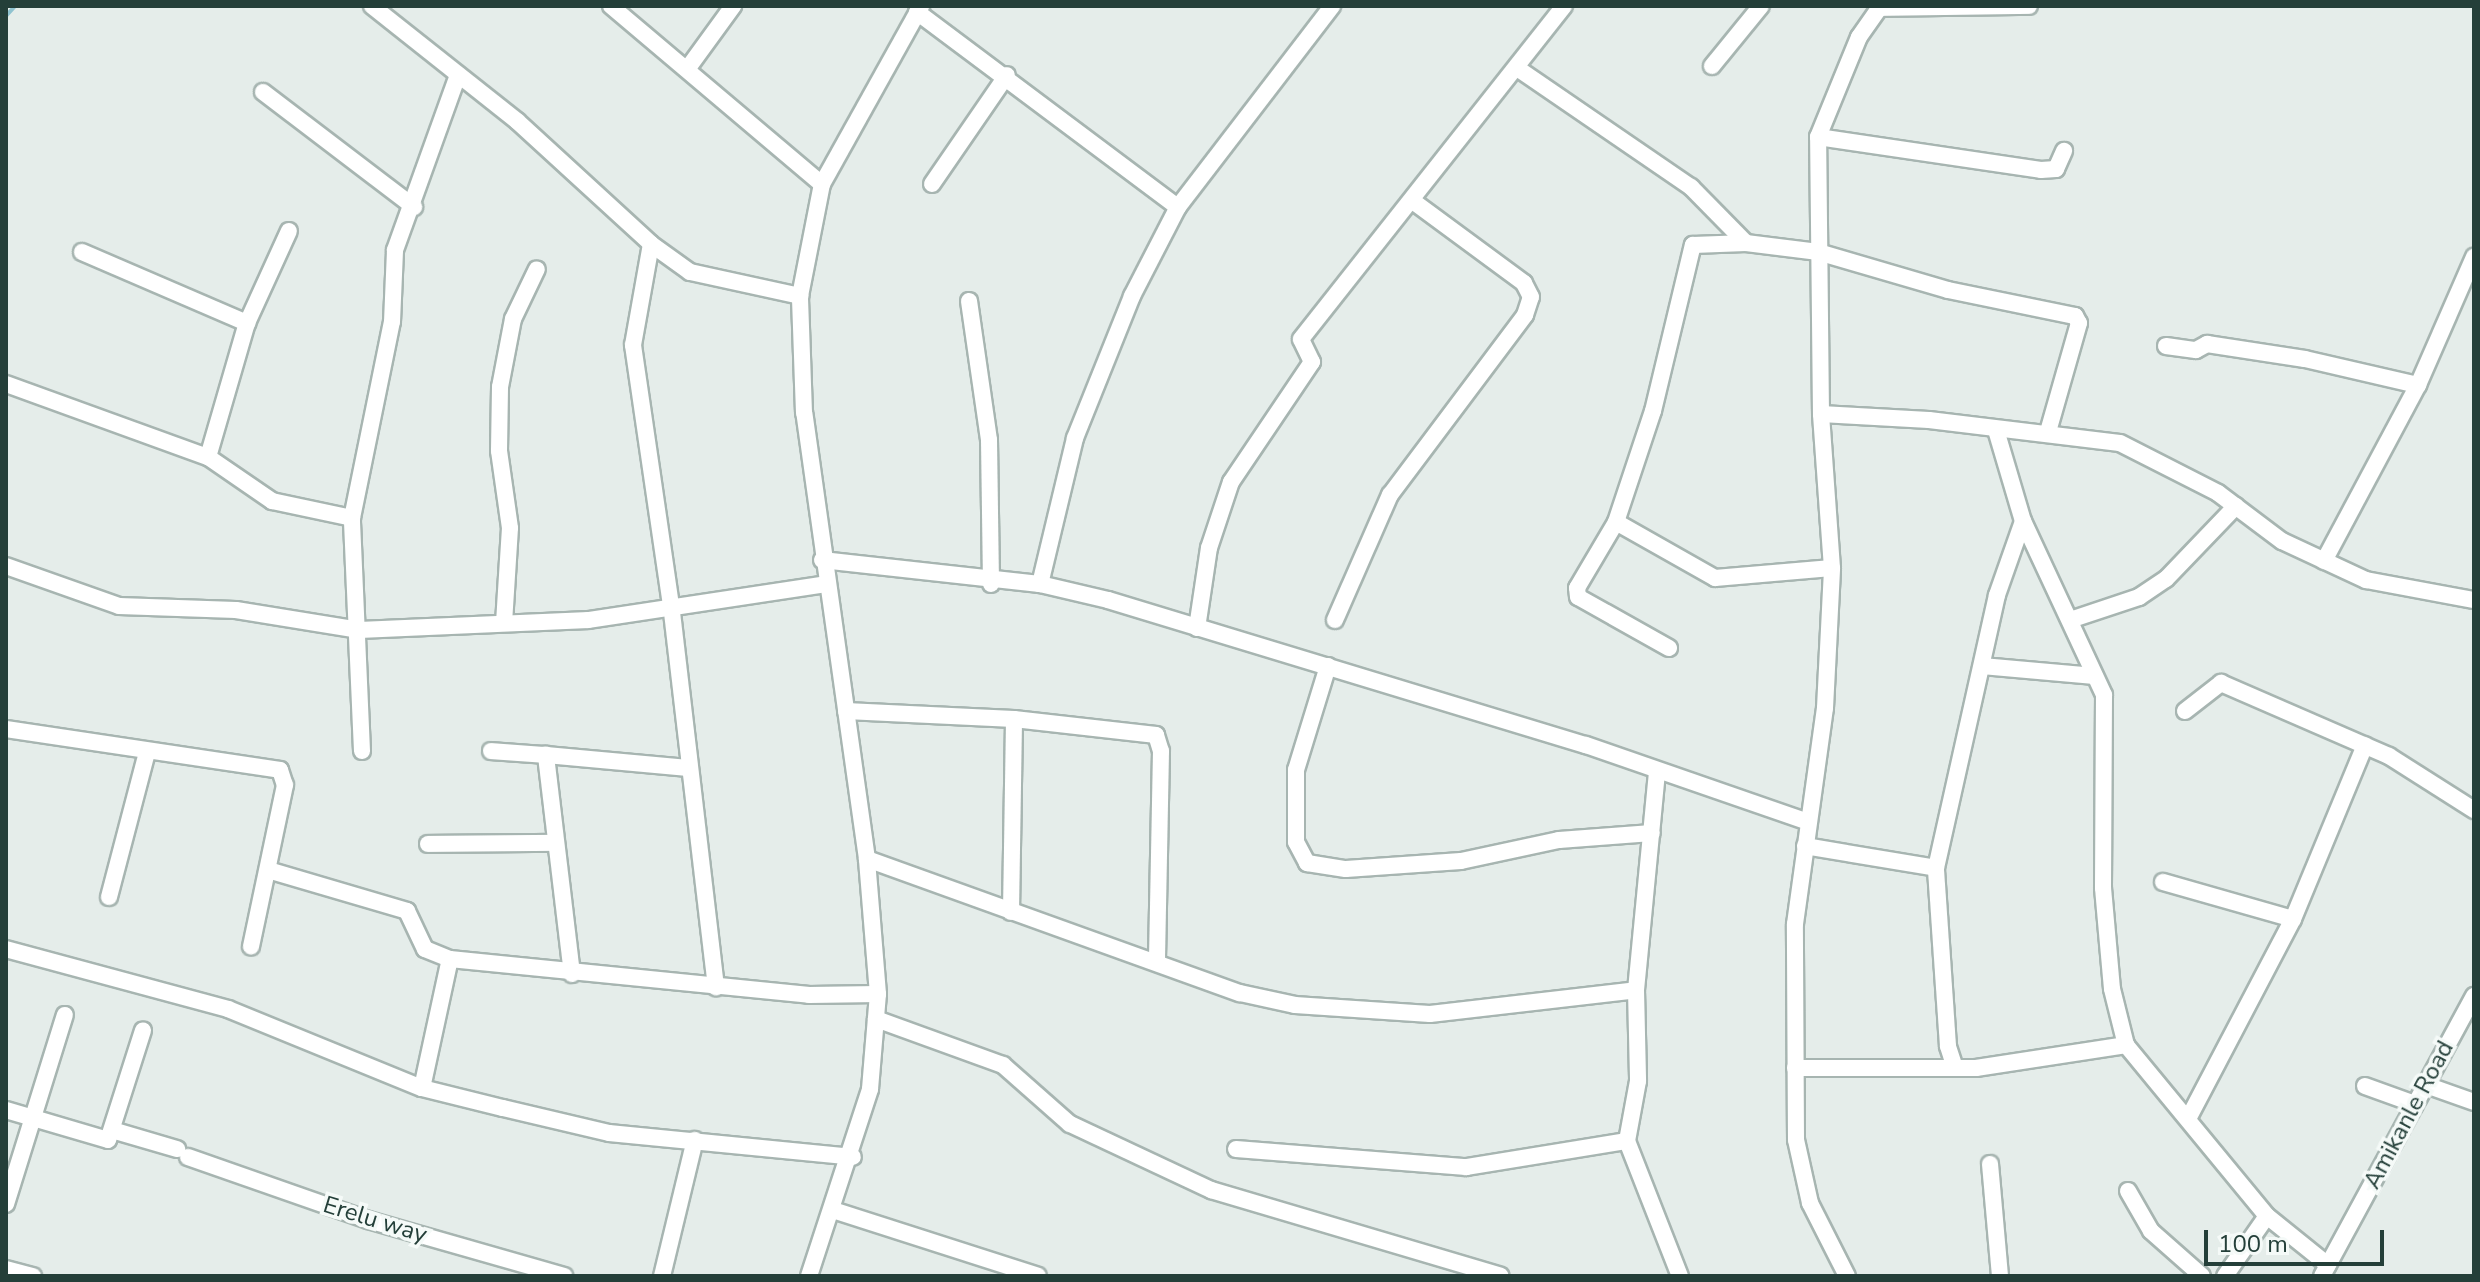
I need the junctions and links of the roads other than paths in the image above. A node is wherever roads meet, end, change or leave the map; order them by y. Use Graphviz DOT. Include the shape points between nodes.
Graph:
graph roads {
  1 [pos="372,6"];
  2 [pos="611,6"];
  3 [pos="733,6"];
  4 [pos="1564,6"];
  5 [pos="1761,6"];
  6 [pos="2029,6"];
  7 [pos="1327,8"];
  8 [pos="919,9"];
  9 [pos="1712,66"];
  10 [pos="688,68"];
  11 [pos="1517,68"];
  12 [pos="458,75"];
  13 [pos="1007,75"];
  14 [pos="263,92"];
  15 [pos="1818,137"];
  16 [pos="2064,151"];
  17 [pos="822,184"];
  18 [pos="932,184"];
  19 [pos="1414,202"];
  20 [pos="414,207"];
  21 [pos="1178,207"];
  22 [pos="289,231"];
  23 [pos="1746,243"];
  24 [pos="651,244"];
  25 [pos="82,252"];
  26 [pos="1818,252"];
  27 [pos="2474,257"];
  28 [pos="537,269"];
  29 [pos="800,296"];
  30 [pos="969,301"];
  31 [pos="247,323"];
  32 [pos="2166,346"];
  33 [pos="6,384"];
  34 [pos="2418,385"];
  35 [pos="1821,414"];
  36 [pos="1996,430"];
  37 [pos="2048,432"];
  38 [pos="208,457"];
  39 [pos="2236,506"];
  40 [pos="352,518"];
  41 [pos="2023,521"];
  42 [pos="1616,522"];
  43 [pos="822,560"];
  44 [pos="2324,561"];
  45 [pos="6,566"];
  46 [pos="1832,568"];
  47 [pos="826,584"];
  48 [pos="991,584"];
  49 [pos="1040,584"];
  50 [pos="2474,600"];
  51 [pos="671,604"];
  52 [pos="2073,619"];
  53 [pos="1335,620"];
  54 [pos="504,623"];
  55 [pos="1197,628"];
  56 [pos="359,630"];
  57 [pos="1669,648"];
  58 [pos="1328,666"];
  59 [pos="1982,666"];
  60 [pos="2095,676"];
  61 [pos="846,711"];
  62 [pos="2185,711"];
  63 [pos="1014,719"];
  64 [pos="6,729"];
  65 [pos="2365,745"];
  66 [pos="362,751"];
  67 [pos="491,751"];
  68 [pos="147,752"];
  69 [pos="546,755"];
  70 [pos="688,768"];
  71 [pos="1657,772"];
  72 [pos="2474,810"];
  73 [pos="1808,822"];
  74 [pos="1652,833"];
  75 [pos="554,843"];
  76 [pos="428,844"];
  77 [pos="1805,846"];
  78 [pos="867,859"];
  79 [pos="1936,868"];
  80 [pos="268,870"];
  81 [pos="2163,882"];
  82 [pos="109,897"];
  83 [pos="1011,912"];
  84 [pos="2293,919"];
  85 [pos="251,946"];
  86 [pos="6,949"];
  87 [pos="450,959"];
  88 [pos="1157,961"];
  89 [pos="572,974"];
  90 [pos="716,987"];
  91 [pos="1636,990"];
  92 [pos="878,994"];
  93 [pos="2474,996"];
  94 [pos="65,1015"];
  95 [pos="876,1019"];
  96 [pos="143,1030"];
  97 [pos="2126,1045"];
  98 [pos="1795,1068"];
  99 [pos="1955,1068"];
  100 [pos="2426,1085"];
  101 [pos="2365,1086"];
  102 [pos="422,1088"];
  103 [pos="2474,1102"];
  104 [pos="2415,1104"];
  105 [pos="6,1110"];
  106 [pos="2189,1117"];
  107 [pos="33,1119"];
  108 [pos="112,1130"];
  109 [pos="695,1140"];
  110 [pos="1627,1141"];
  111 [pos="1236,1149"];
  112 [pos="853,1157"];
  113 [pos="1990,1164"];
  114 [pos="2128,1191"];
  115 [pos="6,1204"];
  116 [pos="833,1210"];
  117 [pos="2267,1216"];
  118 [pos="6,1269"];
  119 [pos="2325,1271"];
  120 [pos="33,1276"];
  121 [pos="564,1276"];
  122 [pos="662,1276"];
  123 [pos="809,1276"];
  124 [pos="1038,1276"];
  125 [pos="1501,1276"];
  126 [pos="1680,1276"];
  127 [pos="1847,1276"];
  128 [pos="2000,1276"];
  129 [pos="2202,1276"];
  130 [pos="2225,1276"];
  1 -- 12 [label="street"];
  2 -- 10 [label="street"];
  3 -- 10 [label="street"];
  4 -- 11 [label="street"];
  5 -- 9 [label="street"];
  6 -- 15 [label="street" via="1879,8 1859,37"];
  7 -- 21 [label="street"];
  8 -- 13 [label="street"];
  8 -- 17 [label="street"];
  10 -- 17 [label="street"];
  11 -- 19 [label="street"];
  11 -- 23 [label="street" via="1691,187"];
  12 -- 20 [label="street"];
  12 -- 24 [label="street" via="517,121"];
  13 -- 18 [label="street"];
  13 -- 21 [label="street"];
  14 -- 20 [label="street"];
  15 -- 16 [label="street" via="2041,170 2056,169"];
  15 -- 26 [label="street"];
  17 -- 29 [label="street"];
  19 -- 53 [label="street" via="1524,283 1531,297 1525,315 1390,495"];
  19 -- 55 [label="street" via="1301,339 1312,362 1231,482 1209,548"];
  20 -- 40 [label="street" via="395,250 392,322"];
  21 -- 49 [label="street" via="1132,296 1075,438"];
  22 -- 31 [label="street"];
  23 -- 26 [label="street"];
  23 -- 42 [label="street" via="1701,242 1689,253 1653,411"];
  24 -- 29 [label="street" via="715,282"];
  24 -- 51 [label="street" via="633,345"];
  25 -- 31 [label="street"];
  26 -- 35 [label="street"];
  26 -- 37 [label="street" via="1948,290 2075,316 2079,323"];
  27 -- 34 [label="street"];
  28 -- 54 [label="street" via="513,319 500,387 499,451 510,528"];
  29 -- 43 [label="street" via="804,413"];
  30 -- 48 [label="street" via="989,440"];
  31 -- 38 [label="street"];
  32 -- 34 [label="street" via="2196,350 2207,344"];
  33 -- 38 [label="street"];
  34 -- 44 [label="street"];
  35 -- 36 [label="street"];
  35 -- 46 [label="street"];
  36 -- 37 [label="street"];
  36 -- 41 [label="street"];
  37 -- 39 [label="street" via="2120,443 2160,459"];
  38 -- 40 [label="street" via="272,501"];
  39 -- 44 [label="street" via="2282,541"];
  39 -- 52 [label="street" via="2166,579 2139,597"];
  40 -- 56 [label="street"];
  41 -- 52 [label="street"];
  41 -- 59 [label="street"];
  42 -- 46 [label="street" via="1715,578"];
  42 -- 57 [label="street" via="1593,553 1578,597"];
  43 -- 47 [label="street"];
  43 -- 48 [label="street"];
  44 -- 50 [label="street" via="2386,586"];
  45 -- 56 [label="street" via="107,604 236,610"];
  46 -- 73 [label="street" via="1828,681"];
  47 -- 51 [label="street"];
  47 -- 61 [label="street"];
  48 -- 49 [label="street"];
  49 -- 55 [label="street"];
  51 -- 54 [label="street" via="589,620"];
  51 -- 70 [label="street"];
  52 -- 60 [label="street"];
  54 -- 56 [label="street"];
  55 -- 58 [label="street"];
  56 -- 66 [label="street"];
  58 -- 71 [label="street"];
  58 -- 74 [label="street" via="1296,770 1296,842 1307,863 1346,869 1461,861 1559,840"];
  59 -- 60 [label="street"];
  59 -- 79 [label="street"];
  60 -- 97 [label="street" via="2104,695 2106,935"];
  61 -- 63 [label="street"];
  61 -- 78 [label="street"];
  62 -- 65 [label="street" via="2221,683"];
  63 -- 83 [label="street"];
  63 -- 88 [label="street" via="1158,738"];
  64 -- 68 [label="street"];
  65 -- 72 [label="street"];
  65 -- 84 [label="street"];
  67 -- 69 [label="street"];
  68 -- 80 [label="street" via="280,770 285,785"];
  68 -- 82 [label="street"];
  69 -- 70 [label="street"];
  69 -- 75 [label="street"];
  70 -- 90 [label="street"];
  71 -- 73 [label="street"];
  71 -- 74 [label="street"];
  73 -- 77 [label="street"];
  74 -- 91 [label="street"];
  75 -- 76 [label="street"];
  75 -- 89 [label="street"];
  77 -- 79 [label="street"];
  77 -- 98 [label="street" via="1795,924"];
  78 -- 83 [label="street"];
  78 -- 92 [label="street"];
  79 -- 99 [label="street" via="1948,1046"];
  80 -- 85 [label="street"];
  80 -- 87 [label="street" via="407,911 425,949"];
  81 -- 84 [label="street"];
  83 -- 88 [label="street"];
  84 -- 106 [label="street"];
  86 -- 102 [label="street" via="228,1009"];
  87 -- 89 [label="street"];
  87 -- 102 [label="street"];
  88 -- 91 [label="street" via="1240,993 1352,1013 1513,1008"];
  89 -- 90 [label="street"];
  90 -- 92 [label="street"];
  91 -- 110 [label="street" via="1638,1081"];
  92 -- 95 [label="street"];
  93 -- 100 [label="street, Amikanle Road"];
  94 -- 107 [label="street"];
  95 -- 112 [label="street" via="870,1089"];
  95 -- 125 [label="street" via="1003,1065 1070,1124 1211,1190"];
  96 -- 108 [label="street"];
  97 -- 99 [label="street"];
  97 -- 106 [label="street"];
  98 -- 99 [label="street"];
  98 -- 127 [label="street" via="1803,1180"];
  100 -- 103 [label="street"];
  100 -- 104 [label="street, Amikanle Road"];
  101 -- 104 [label="street"];
  102 -- 109 [label="street" via="609,1133"];
  104 -- 119 [label="street, Amikanle Road"];
  105 -- 107 [label="street"];
  106 -- 117 [label="street"];
  107 -- 108 [label="street" via="104,1140"];
  107 -- 115 [label="street"];
  108 -- 121 [label="street, Erelu way" via="368,1220"];
  109 -- 112 [label="street"];
  109 -- 122 [label="street"];
  110 -- 111 [label="street" via="1466,1167"];
  110 -- 126 [label="street"];
  112 -- 116 [label="street"];
  113 -- 128 [label="street"];
  114 -- 129 [label="street" via="2151,1231"];
  116 -- 123 [label="street"];
  116 -- 124 [label="street"];
  117 -- 119 [label="street"];
  117 -- 130 [label="street"];
  118 -- 120 [label="street"];
}
